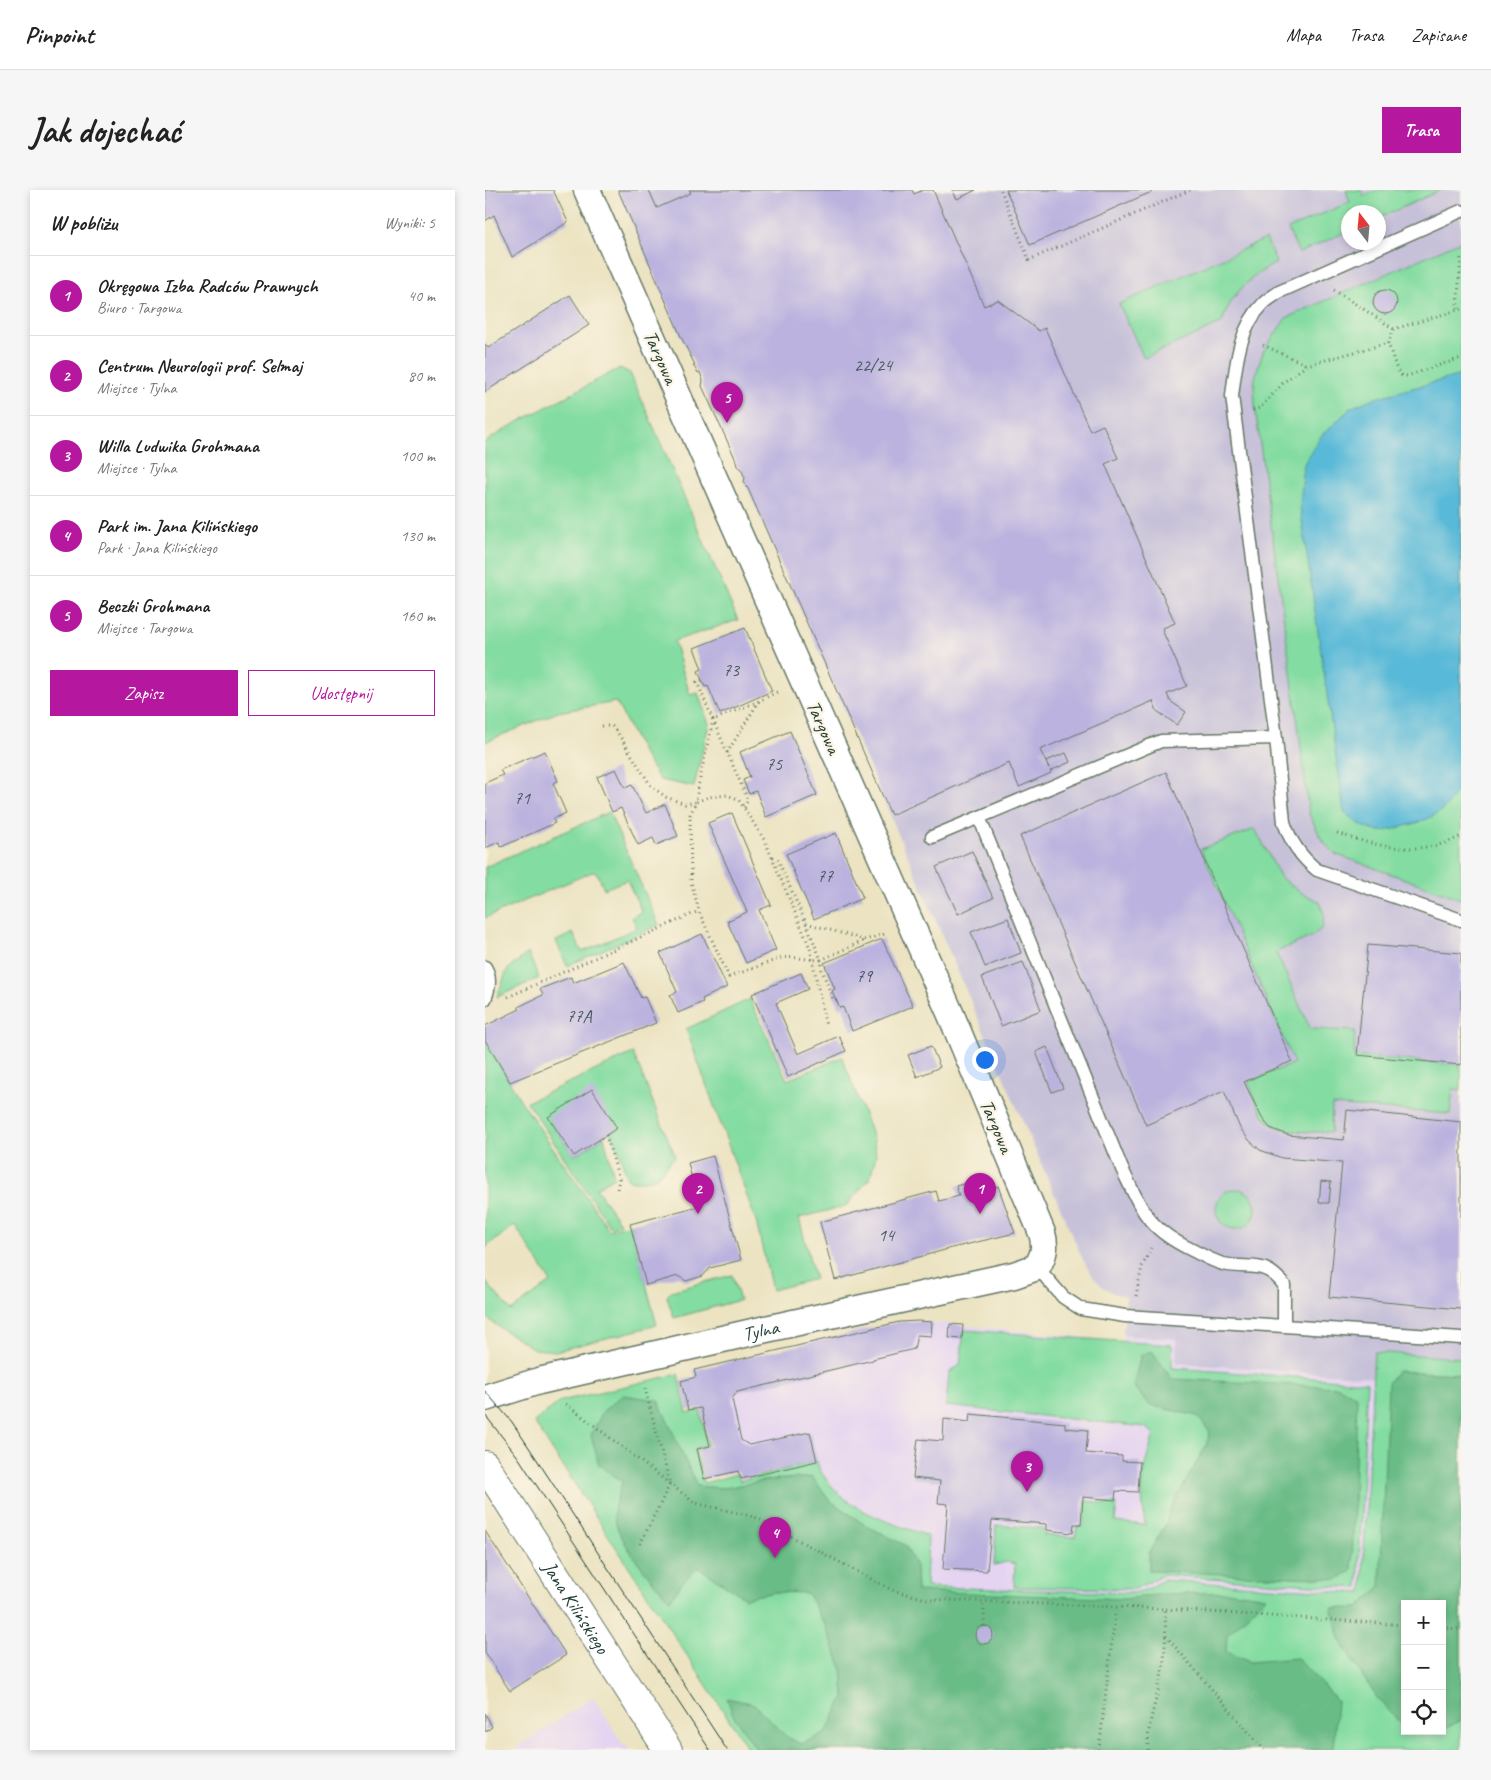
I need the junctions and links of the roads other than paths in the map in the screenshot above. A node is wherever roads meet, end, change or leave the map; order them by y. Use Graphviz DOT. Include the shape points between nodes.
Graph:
graph roads {
  1 [pos="587,190"];
  2 [pos="1461,211"];
  3 [pos="1276,738"];
  4 [pos="979,817"];
  5 [pos="932,838"];
  6 [pos="1461,920"];
  7 [pos="485,966"];
  8 [pos="485,999"];
  9 [pos="1037,1267"];
  10 [pos="1285,1326"];
  11 [pos="1461,1338"];
  12 [pos="485,1398"];
  13 [pos="485,1465"];
  14 [pos="668,1750"];
  1 -- 9 [label="street, Targowa" via="962,1042 1042,1233 1044,1253"];
  2 -- 3 [label="lane" via="1279,292 1263,304 1243,338 1237,356 1232,396"];
  3 -- 4 [label="lane" via="1161,741"];
  3 -- 6 [label="lane" via="1284,822 1288,834 1307,861 1317,870"];
  4 -- 5 [label="lane"];
  4 -- 10 [label="lane" via="1122,1169 1143,1211 1151,1224 1185,1247 1221,1263 1271,1271 1285,1286"];
  7 -- 8 [label="lane" via="489,984"];
  9 -- 10 [label="lane" via="1063,1298 1081,1309 1131,1316"];
  9 -- 12 [label="street, Tylna" via="1014,1276 539,1381"];
  10 -- 11 [label="lane"];
  13 -- 14 [label="street, Jana Kilińskiego"];
}
